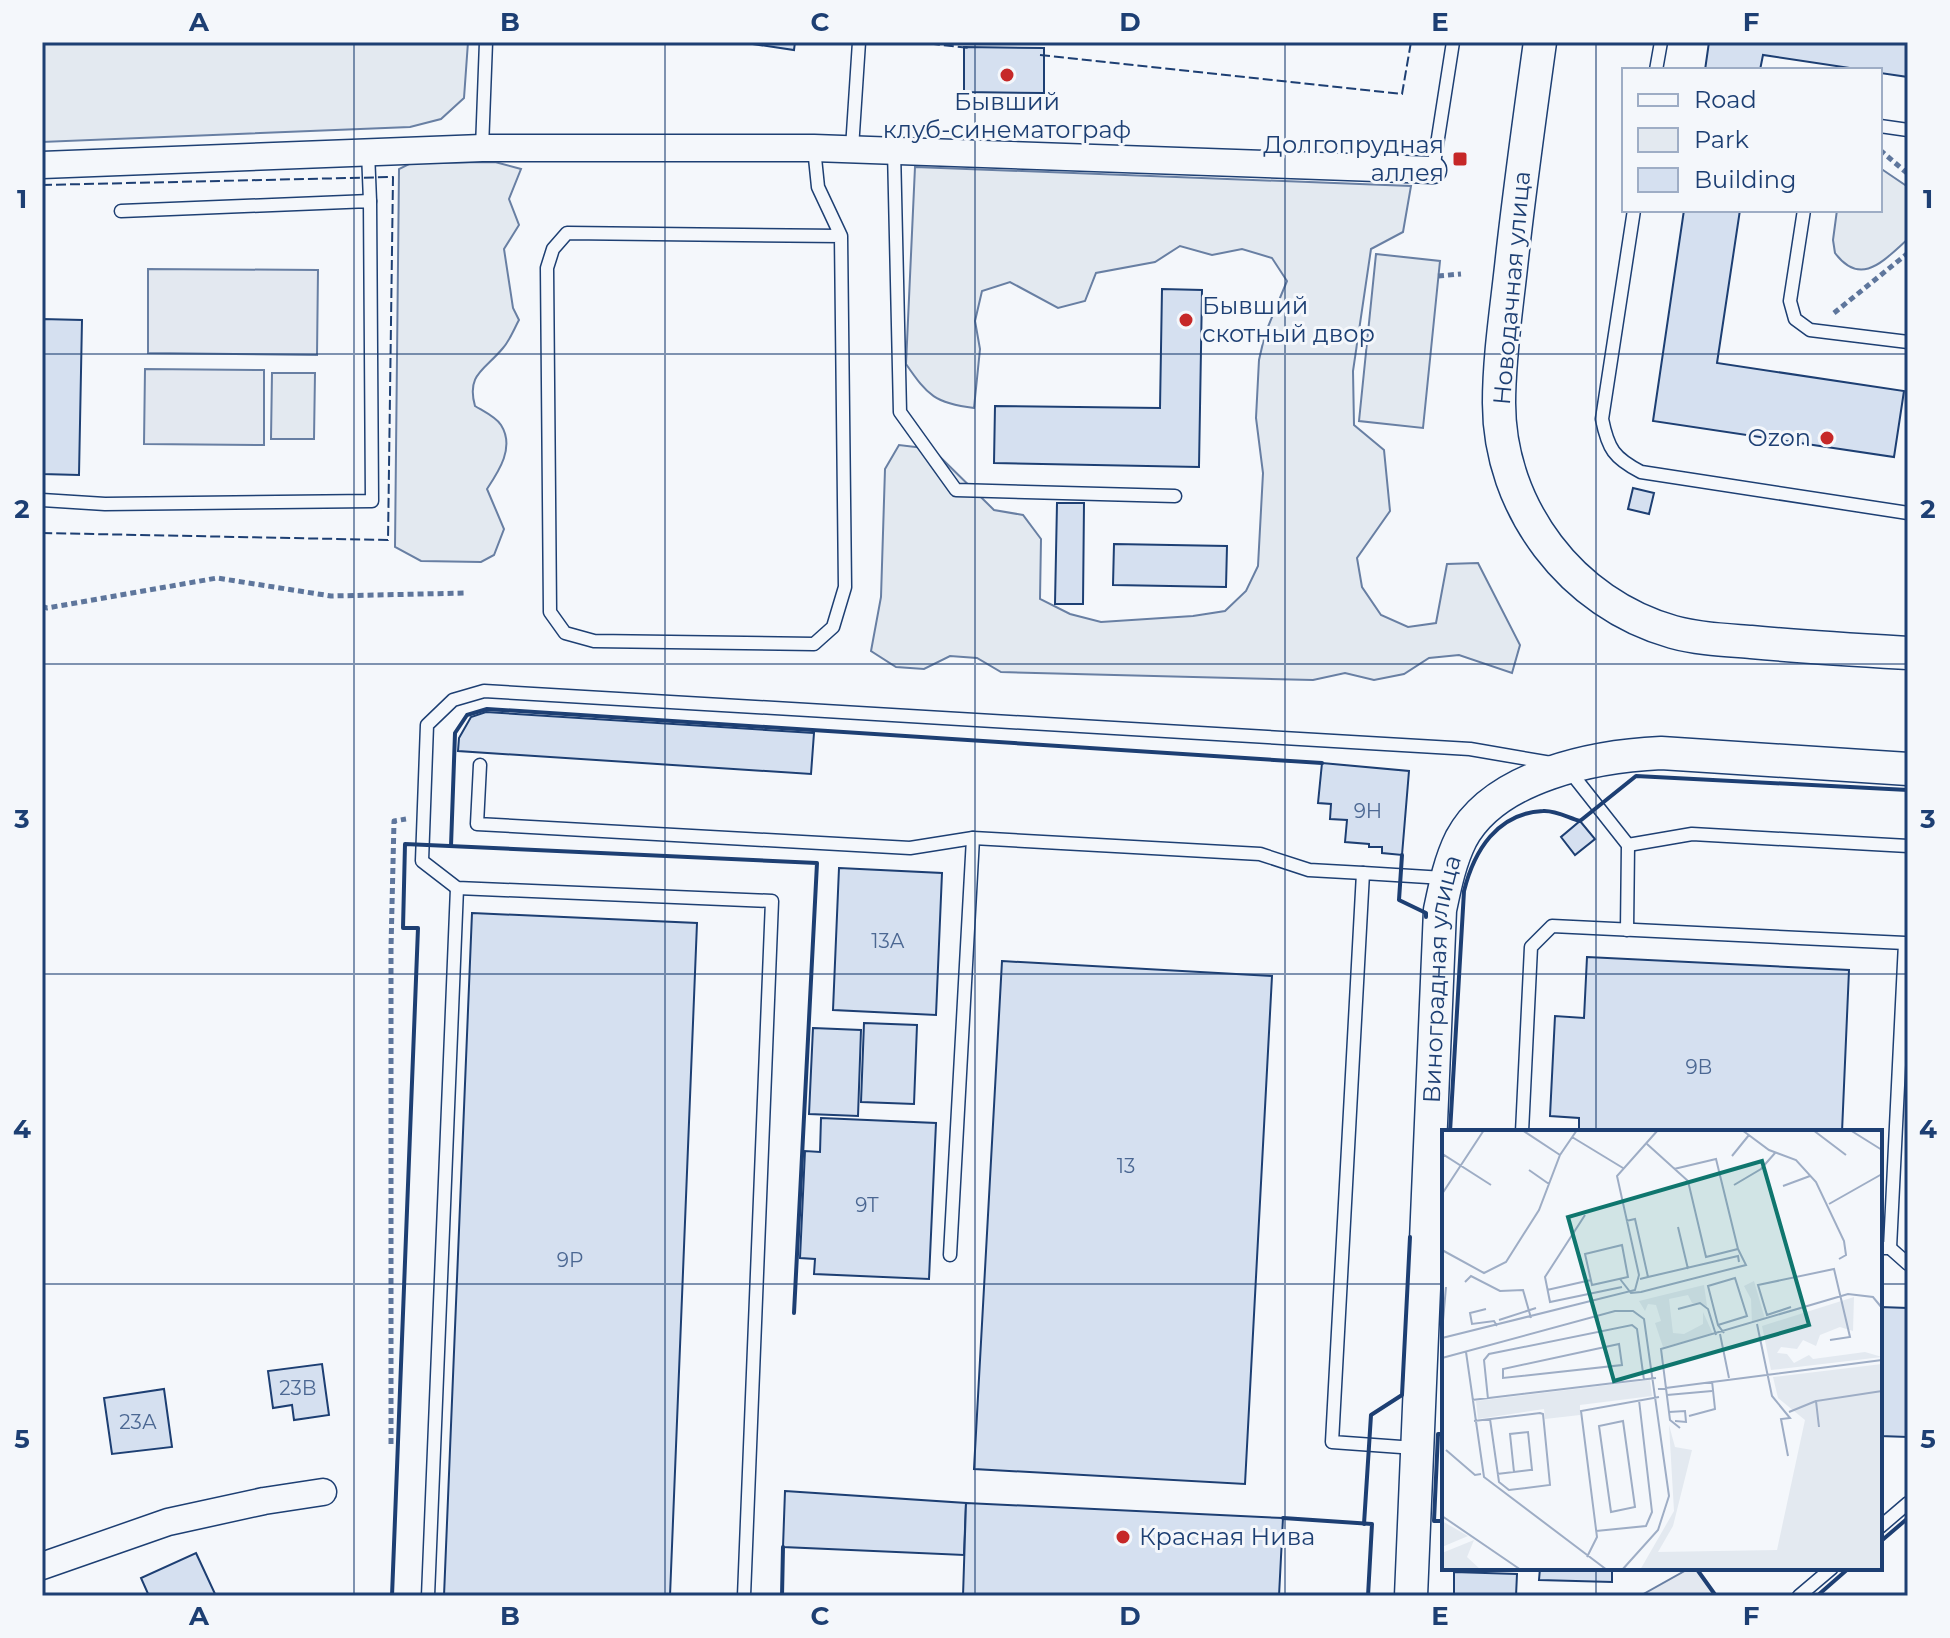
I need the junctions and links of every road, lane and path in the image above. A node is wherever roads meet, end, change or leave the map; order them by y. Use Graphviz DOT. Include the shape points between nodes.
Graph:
graph roads {
  1 [pos="486,42"];
  2 [pos="859,42"];
  3 [pos="1453,42"];
  4 [pos="1540,42"];
  5 [pos="1661,42"];
  6 [pos="1656,68"];
  7 [pos="1882,126"];
  8 [pos="1908,130"];
  9 [pos="482,148"];
  10 [pos="814,148"];
  11 [pos="852,148"];
  12 [pos="894,150"];
  13 [pos="368,152"];
  14 [pos="1882,152"];
  15 [pos="42,165"];
  16 [pos="1433,170"];
  17 [pos="1908,174"];
  18 [pos="370,201"];
  19 [pos="121,211"];
  20 [pos="1634,212"];
  21 [pos="1804,212"];
  22 [pos="841,236"];
  23 [pos="1908,253"];
  24 [pos="1461,274"];
  25 [pos="1438,276"];
  26 [pos="1810,330"];
  27 [pos="1908,342"];
  28 [pos="1175,496"];
  29 [pos="42,500"];
  30 [pos="1908,513"];
  31 [pos="467,593"];
  32 [pos="42,606"];
  33 [pos="1908,653"];
  34 [pos="480,765"];
  35 [pos="1565,766"];
  36 [pos="1908,769"];
  37 [pos="424,815"];
  38 [pos="973,838"];
  39 [pos="1628,845"];
  40 [pos="1908,846"];
  41 [pos="1363,873"];
  42 [pos="1447,878"];
  43 [pos="457,888"];
  44 [pos="1627,930"];
  45 [pos="1905,997"];
  46 [pos="1522,1130"];
  47 [pos="1885,1248"];
  48 [pos="950,1255"];
  49 [pos="1908,1264"];
  50 [pos="391,1444"];
  51 [pos="1417,1448"];
  52 [pos="323,1492"];
  53 [pos="1908,1503"];
  54 [pos="1882,1525"];
  55 [pos="42,1566"];
  56 [pos="1830,1570"];
  57 [pos="428,1596"];
  58 [pos="744,1596"];
  59 [pos="1411,1596"];
  60 [pos="1799,1596"];
  1 -- 9 [label="lane"];
  2 -- 11 [label="lane"];
  3 -- 16 [label="lane"];
  4 -- 33 [label="street, Новодачная улица" via="1499,404 1503,446 1517,494 1539,534 1563,568 1594,595 1673,632"];
  5 -- 6 [label="lane"];
  7 -- 8 [label="lane"];
  9 -- 10 [label="street"];
  9 -- 13 [label="street"];
  10 -- 11 [label="street"];
  10 -- 22 [label="lane" via="818,187"];
  11 -- 12 [label="street"];
  12 -- 16 [label="street"];
  12 -- 28 [label="lane" via="900,412 956,490"];
  13 -- 15 [label="street"];
  13 -- 18 [label="lane"];
  14 -- 17 [label="path"];
  18 -- 19 [label="lane"];
  18 -- 29 [label="lane" via="372,501"];
  20 -- 30 [label="lane" via="1602,419 1607,442 1621,461 1641,472"];
  21 -- 26 [label="lane" via="1790,301 1795,319"];
  22 -- 22 [label="lane" via="845,587 833,627 814,644 594,641 565,633 550,612 547,268 553,249 567,233"];
  23 -- 26 [label="path"];
  24 -- 25 [label="path"];
  26 -- 27 [label="lane"];
  31 -- 32 [label="path" via="331,596 217,578"];
  34 -- 38 [label="lane" via="477,824 910,848"];
  35 -- 36 [label="street, Виноградная улица" via="1661,753"];
  35 -- 37 [label="lane" via="1470,749 484,691 453,700 427,725"];
  35 -- 39 [label="lane"];
  35 -- 42 [label="street, Виноградная улица" via="1485,808 1462,838"];
  37 -- 43 [label="lane" via="422,861"];
  37 -- 50 [label="path" via="394,821"];
  38 -- 41 [label="lane" via="1260,854 1309,870"];
  38 -- 48 [label="lane"];
  39 -- 40 [label="lane" via="1692,834"];
  39 -- 44 [label="lane"];
  41 -- 42 [label="lane"];
  41 -- 51 [label="lane" via="1332,1442"];
  42 -- 51 [label="street, Виноградная улица" via="1440,910"];
  43 -- 57 [label="lane"];
  43 -- 58 [label="lane" via="772,901"];
  44 -- 45 [label="lane" via="1905,943"];
  44 -- 46 [label="lane" via="1552,926 1531,947"];
  45 -- 47 [label="lane"];
  47 -- 49 [label="lane"];
  51 -- 59 [label="street, Виноградная улица"];
  52 -- 55 [label="street" via="168,1522"];
  53 -- 54 [label="lane"];
  56 -- 60 [label="lane"];
}
